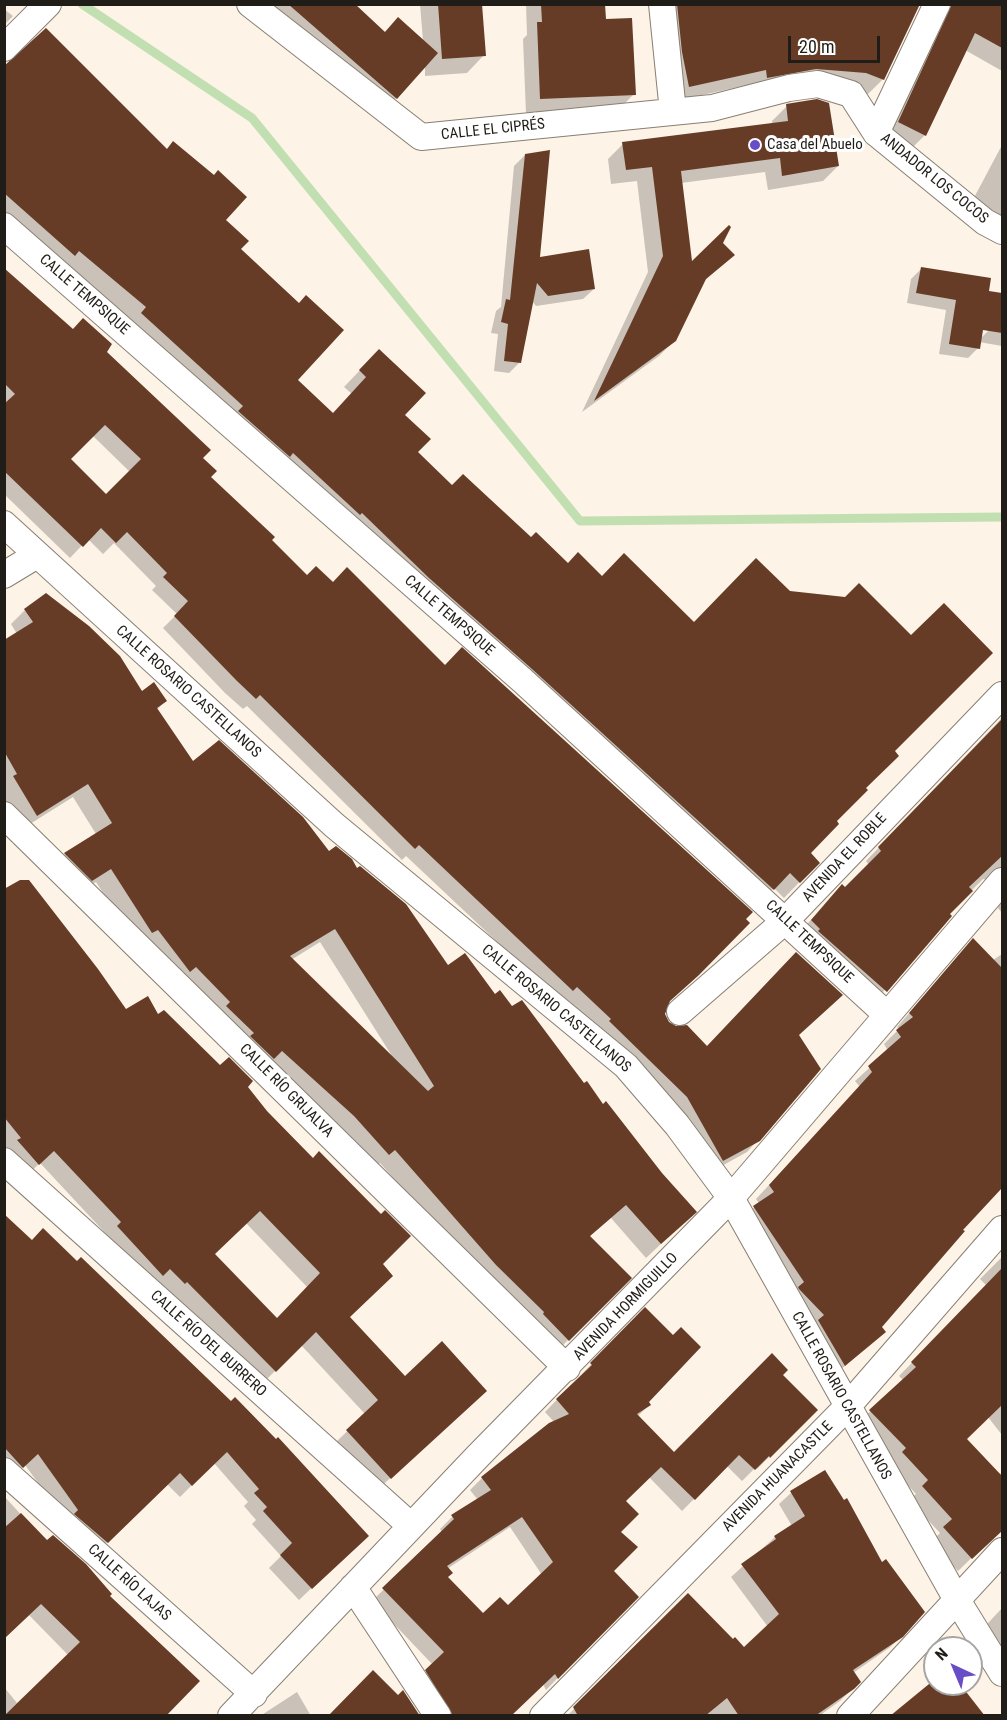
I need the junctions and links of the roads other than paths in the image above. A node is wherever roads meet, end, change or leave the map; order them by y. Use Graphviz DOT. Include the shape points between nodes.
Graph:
graph roads {
  1 [pos="250,4"];
  2 [pos="662,4"];
  3 [pos="937,4"];
  4 [pos="46,6"];
  5 [pos="4,48"];
  6 [pos="673,112"];
  7 [pos="876,133"];
  8 [pos="4,226"];
  9 [pos="1002,231"];
  10 [pos="4,524"];
  11 [pos="37,555"];
  12 [pos="4,575"];
  13 [pos="1002,695"];
  14 [pos="4,815"];
  15 [pos="1002,881"];
  16 [pos="786,920"];
  17 [pos="680,1012"];
  18 [pos="886,1014"];
  19 [pos="4,1161"];
  20 [pos="731,1198"];
  21 [pos="1002,1229"];
  22 [pos="567,1368"];
  23 [pos="847,1407"];
  24 [pos="10,1486"];
  25 [pos="411,1526"];
  26 [pos="1002,1551"];
  27 [pos="353,1587"];
  28 [pos="957,1600"];
  29 [pos="1002,1673"];
  30 [pos="254,1694"];
  31 [pos="231,1716"];
  32 [pos="438,1716"];
  33 [pos="543,1716"];
  34 [pos="850,1716"];
  1 -- 6 [label="street, CALLE EL CIPRÉS" via="422,137"];
  2 -- 6 [label="street"];
  3 -- 7 [label="street"];
  4 -- 5 [label="street"];
  6 -- 7 [label="street, ANDADOR LOS COCOS" via="712,108 818,84 851,94"];
  7 -- 9 [label="street, ANDADOR LOS COCOS"];
  8 -- 16 [label="street, CALLE TEMPSIQUE" via="522,680"];
  10 -- 11 [label="street, CALLE ROSARIO CASTELLANOS"];
  11 -- 12 [label="street"];
  11 -- 20 [label="street, CALLE ROSARIO CASTELLANOS" via="334,825 626,1066 677,1125"];
  13 -- 16 [label="street, AVENIDA EL ROBLE"];
  14 -- 22 [label="street, CALLE RÍO GRIJALVA"];
  15 -- 18 [label="street, AVENIDA HORMIGUILLO"];
  16 -- 17 [label="street, AVENIDA EL ROBLE"];
  16 -- 18 [label="street, CALLE TEMPSIQUE"];
  18 -- 20 [label="street, AVENIDA HORMIGUILLO"];
  19 -- 25 [label="street, CALLE RÍO DEL BURRERO"];
  20 -- 22 [label="street, AVENIDA HORMIGUILLO"];
  20 -- 23 [label="street, CALLE ROSARIO CASTELLANOS"];
  21 -- 23 [label="street, AVENIDA HUANACASTLE"];
  22 -- 25 [label="street, AVENIDA HORMIGUILLO"];
  23 -- 28 [label="street, CALLE ROSARIO CASTELLANOS"];
  23 -- 33 [label="street, AVENIDA HUANACASTLE"];
  24 -- 30 [label="street, CALLE RÍO LAJAS"];
  25 -- 27 [label="street, AVENIDA HORMIGUILLO"];
  26 -- 28 [label="street"];
  27 -- 30 [label="street, AVENIDA HORMIGUILLO"];
  27 -- 32 [label="street"];
  28 -- 29 [label="street, CALLE ROSARIO CASTELLANOS"];
  28 -- 34 [label="street"];
  30 -- 31 [label="street, AVENIDA HORMIGUILLO"];
}
